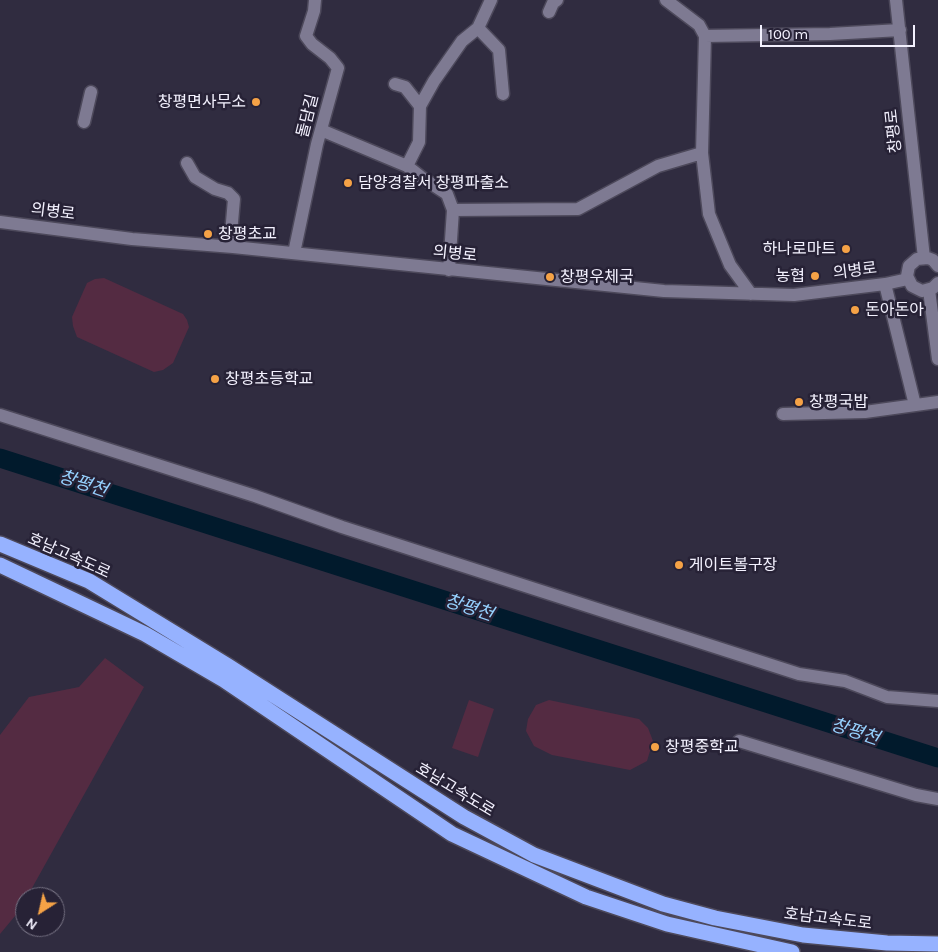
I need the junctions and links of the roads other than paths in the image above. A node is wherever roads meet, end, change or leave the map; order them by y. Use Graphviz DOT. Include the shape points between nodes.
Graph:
graph roads {
  1 [pos="315,0"];
  2 [pos="491,0"];
  3 [pos="557,0"];
  4 [pos="666,0"];
  5 [pos="896,0"];
  6 [pos="548,12"];
  7 [pos="478,28"];
  8 [pos="900,30"];
  9 [pos="705,36"];
  10 [pos="395,84"];
  11 [pos="91,92"];
  12 [pos="503,94"];
  13 [pos="420,106"];
  14 [pos="84,122"];
  15 [pos="321,130"];
  16 [pos="702,153"];
  17 [pos="187,163"];
  18 [pos="407,166"];
  19 [pos="453,210"];
  20 [pos="0,222"];
  21 [pos="233,247"];
  22 [pos="294,253"];
  23 [pos="924,258"];
  24 [pos="938,266"];
  25 [pos="449,270"];
  26 [pos="908,279"];
  27 [pos="885,284"];
  28 [pos="934,286"];
  29 [pos="751,294"];
  30 [pos="938,359"];
  31 [pos="938,402"];
  32 [pos="915,405"];
  33 [pos="783,414"];
  34 [pos="0,415"];
  35 [pos="0,544"];
  36 [pos="0,565"];
  37 [pos="938,701"];
  38 [pos="739,741"];
  39 [pos="938,799"];
  40 [pos="938,944"];
  41 [pos="792,952"];
  1 -- 15 [label="street, 돌담길" via="306,36 338,68"];
  2 -- 7 [label="street"];
  3 -- 6 [label="street"];
  4 -- 9 [label="street" via="699,25"];
  5 -- 8 [label="street, 창평로"];
  7 -- 12 [label="street" via="499,50"];
  7 -- 13 [label="street" via="462,41"];
  8 -- 9 [label="street"];
  8 -- 23 [label="street, 창평로"];
  9 -- 16 [label="street"];
  10 -- 13 [label="street" via="405,87"];
  11 -- 14 [label="street"];
  13 -- 18 [label="street" via="419,142"];
  15 -- 18 [label="street"];
  15 -- 22 [label="street, 돌담길"];
  16 -- 19 [label="street" via="658,166 578,209"];
  16 -- 29 [label="street" via="710,214 730,265"];
  17 -- 21 [label="street" via="196,177 234,199"];
  18 -- 19 [label="street" via="447,194"];
  19 -- 25 [label="street"];
  20 -- 21 [label="street, 의병로" via="132,239"];
  21 -- 22 [label="street, 의병로"];
  22 -- 25 [label="street, 의병로"];
  23 -- 24 [label="street" via="933,260"];
  23 -- 26 [label="street" via="909,266"];
  25 -- 29 [label="street, 의병로" via="664,291"];
  26 -- 27 [label="street, 의병로"];
  26 -- 28 [label="street" via="912,286 922,291"];
  27 -- 29 [label="street, 의병로" via="794,294"];
  27 -- 32 [label="street"];
  28 -- 30 [label="street"];
  31 -- 32 [label="street"];
  32 -- 33 [label="street" via="865,412"];
  34 -- 37 [label="street" via="799,674 845,681 887,697"];
  35 -- 40 [label="highway, 호남고속도로" via="89,581 464,818 534,855 663,904 715,918 803,936"];
  36 -- 41 [label="highway" via="145,634 224,680 452,834 586,897 666,924"];
  38 -- 39 [label="street"];
}
